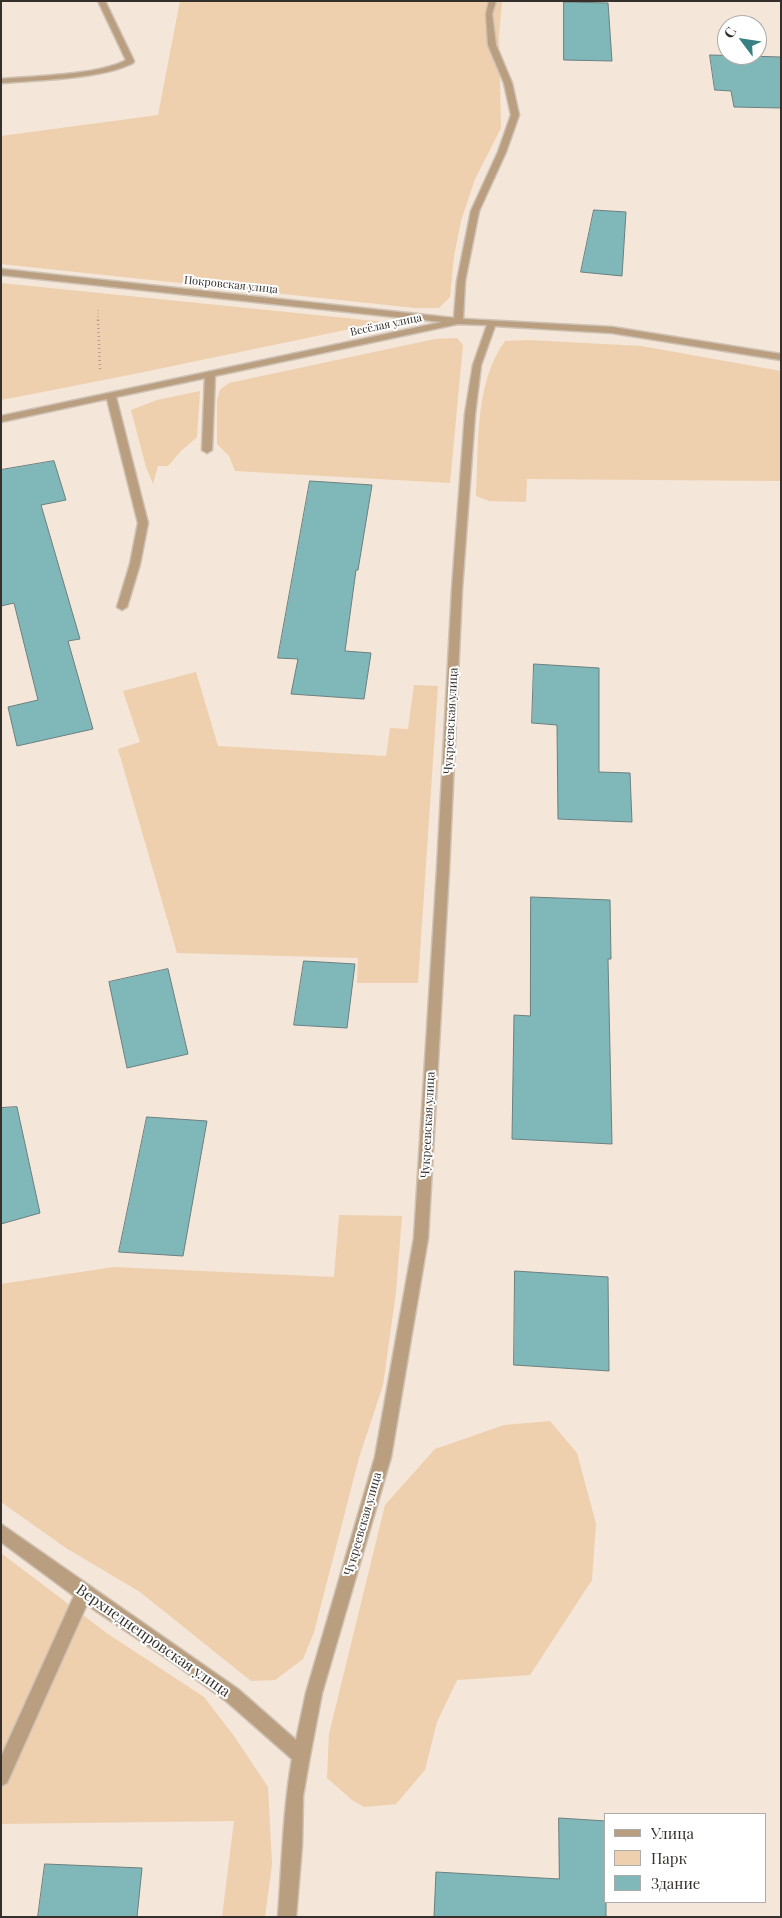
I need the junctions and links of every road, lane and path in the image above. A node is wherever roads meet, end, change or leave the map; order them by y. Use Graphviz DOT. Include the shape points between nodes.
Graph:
graph roads {
  1 [pos="101,1"];
  2 [pos="493,1"];
  3 [pos="1,81"];
  4 [pos="1,272"];
  5 [pos="98,281"];
  6 [pos="458,321"];
  7 [pos="492,323"];
  8 [pos="781,357"];
  9 [pos="210,375"];
  10 [pos="110,397"];
  11 [pos="1,419"];
  12 [pos="207,450"];
  13 [pos="122,607"];
  14 [pos="1,1532"];
  15 [pos="84,1593"];
  16 [pos="301,1756"];
  17 [pos="1,1777"];
  18 [pos="287,1917"];
  1 -- 3 [label="street" via="130,61 99,71"];
  2 -- 6 [label="street" via="490,14 492,45 508,82 515,115 475,211 461,281"];
  4 -- 5 [label="street, Покровская улица"];
  5 -- 6 [label="street, Покровская улица"];
  5 -- 10 [label="path" via="99,366"];
  6 -- 7 [label="street, Весёлая улица"];
  6 -- 9 [label="street, Весёлая улица"];
  7 -- 8 [label="street, Весёлая улица" via="612,330"];
  7 -- 16 [label="street, Чукреевская улица" via="478,365 470,414 457,588 421,1238 383,1456 314,1693"];
  9 -- 10 [label="street, Весёлая улица"];
  9 -- 12 [label="street"];
  10 -- 11 [label="street, Весёлая улица"];
  10 -- 13 [label="street" via="143,524"];
  14 -- 15 [label="street, Верхнеднепровская улица"];
  15 -- 16 [label="street, Верхнеднепровская улица" via="232,1696"];
  15 -- 17 [label="street"];
  16 -- 18 [label="street, Чукреевская улица" via="294,1796"];
}
